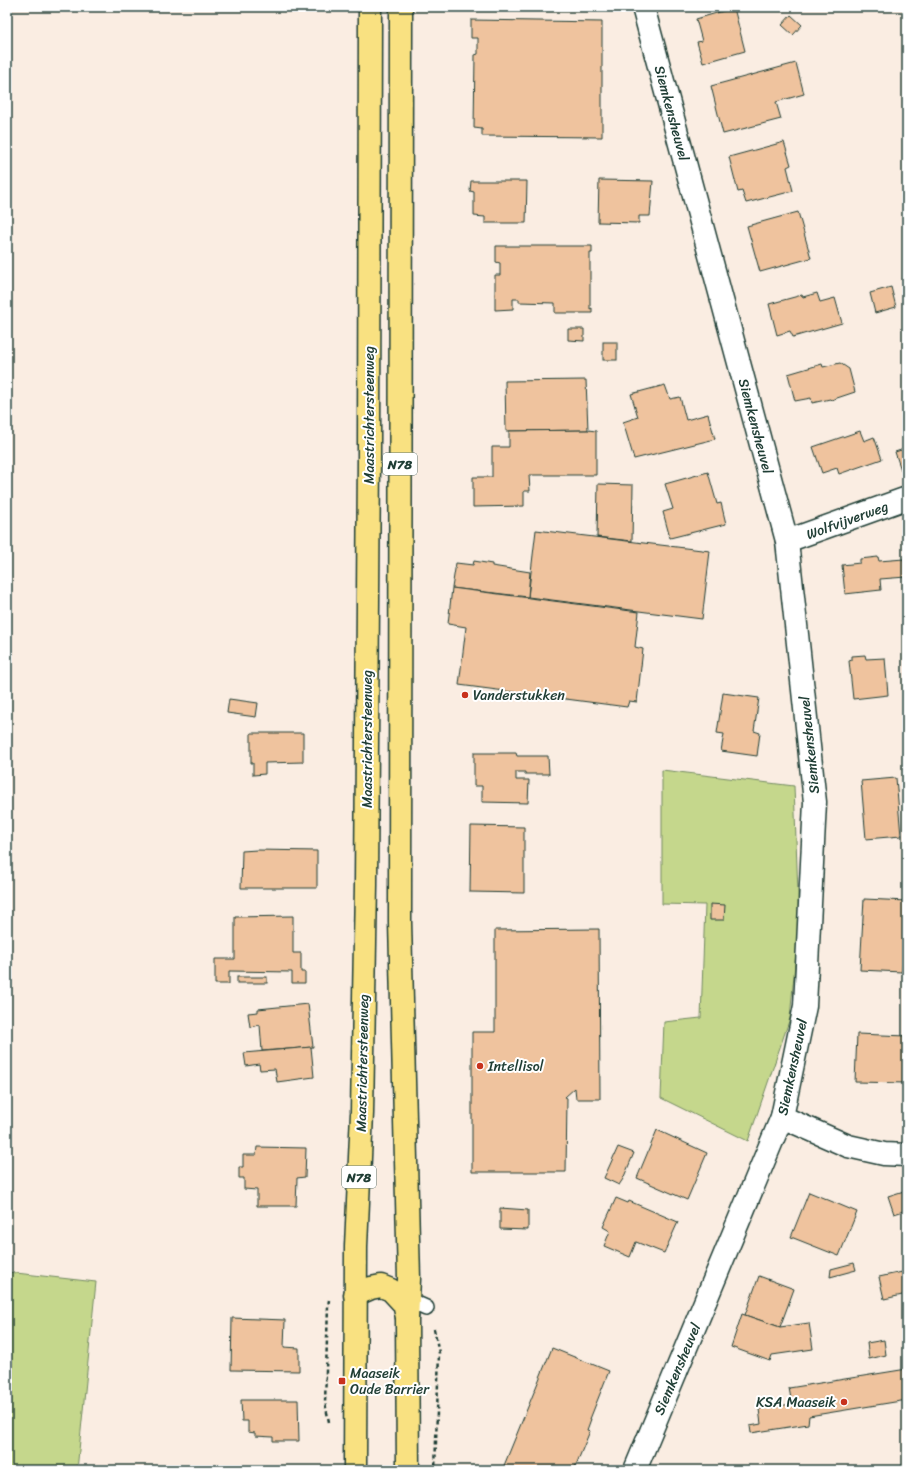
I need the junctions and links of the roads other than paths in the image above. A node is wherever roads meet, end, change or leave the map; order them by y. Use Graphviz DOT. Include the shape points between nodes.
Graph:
graph roads {
  1 [pos="370,7"];
  2 [pos="401,7"];
  3 [pos="643,7"];
  4 [pos="907,498"];
  5 [pos="787,541"];
  6 [pos="782,1117"];
  7 [pos="907,1155"];
  8 [pos="355,1295"];
  9 [pos="414,1309"];
  10 [pos="355,1470"];
  11 [pos="408,1470"];
  12 [pos="635,1470"];
  1 -- 8 [label="main road, Maastrichtersteenweg / N78" via="366,877 362,1113"];
  2 -- 9 [label="main road, N78" via="400,922 409,1279"];
  3 -- 5 [label="street, Siemkensheuvel"];
  4 -- 5 [label="street, Wolfvijverweg"];
  5 -- 6 [label="street, Siemkensheuvel" via="815,802 805,1006"];
  6 -- 7 [label="street" via="848,1146 884,1154"];
  6 -- 12 [label="street, Siemkensheuvel"];
  8 -- 9 [label="main road" via="381,1286 391,1290 404,1304"];
  8 -- 10 [label="main road, Maastrichtersteenweg / N78"];
  9 -- 11 [label="main road, N78"];
}
